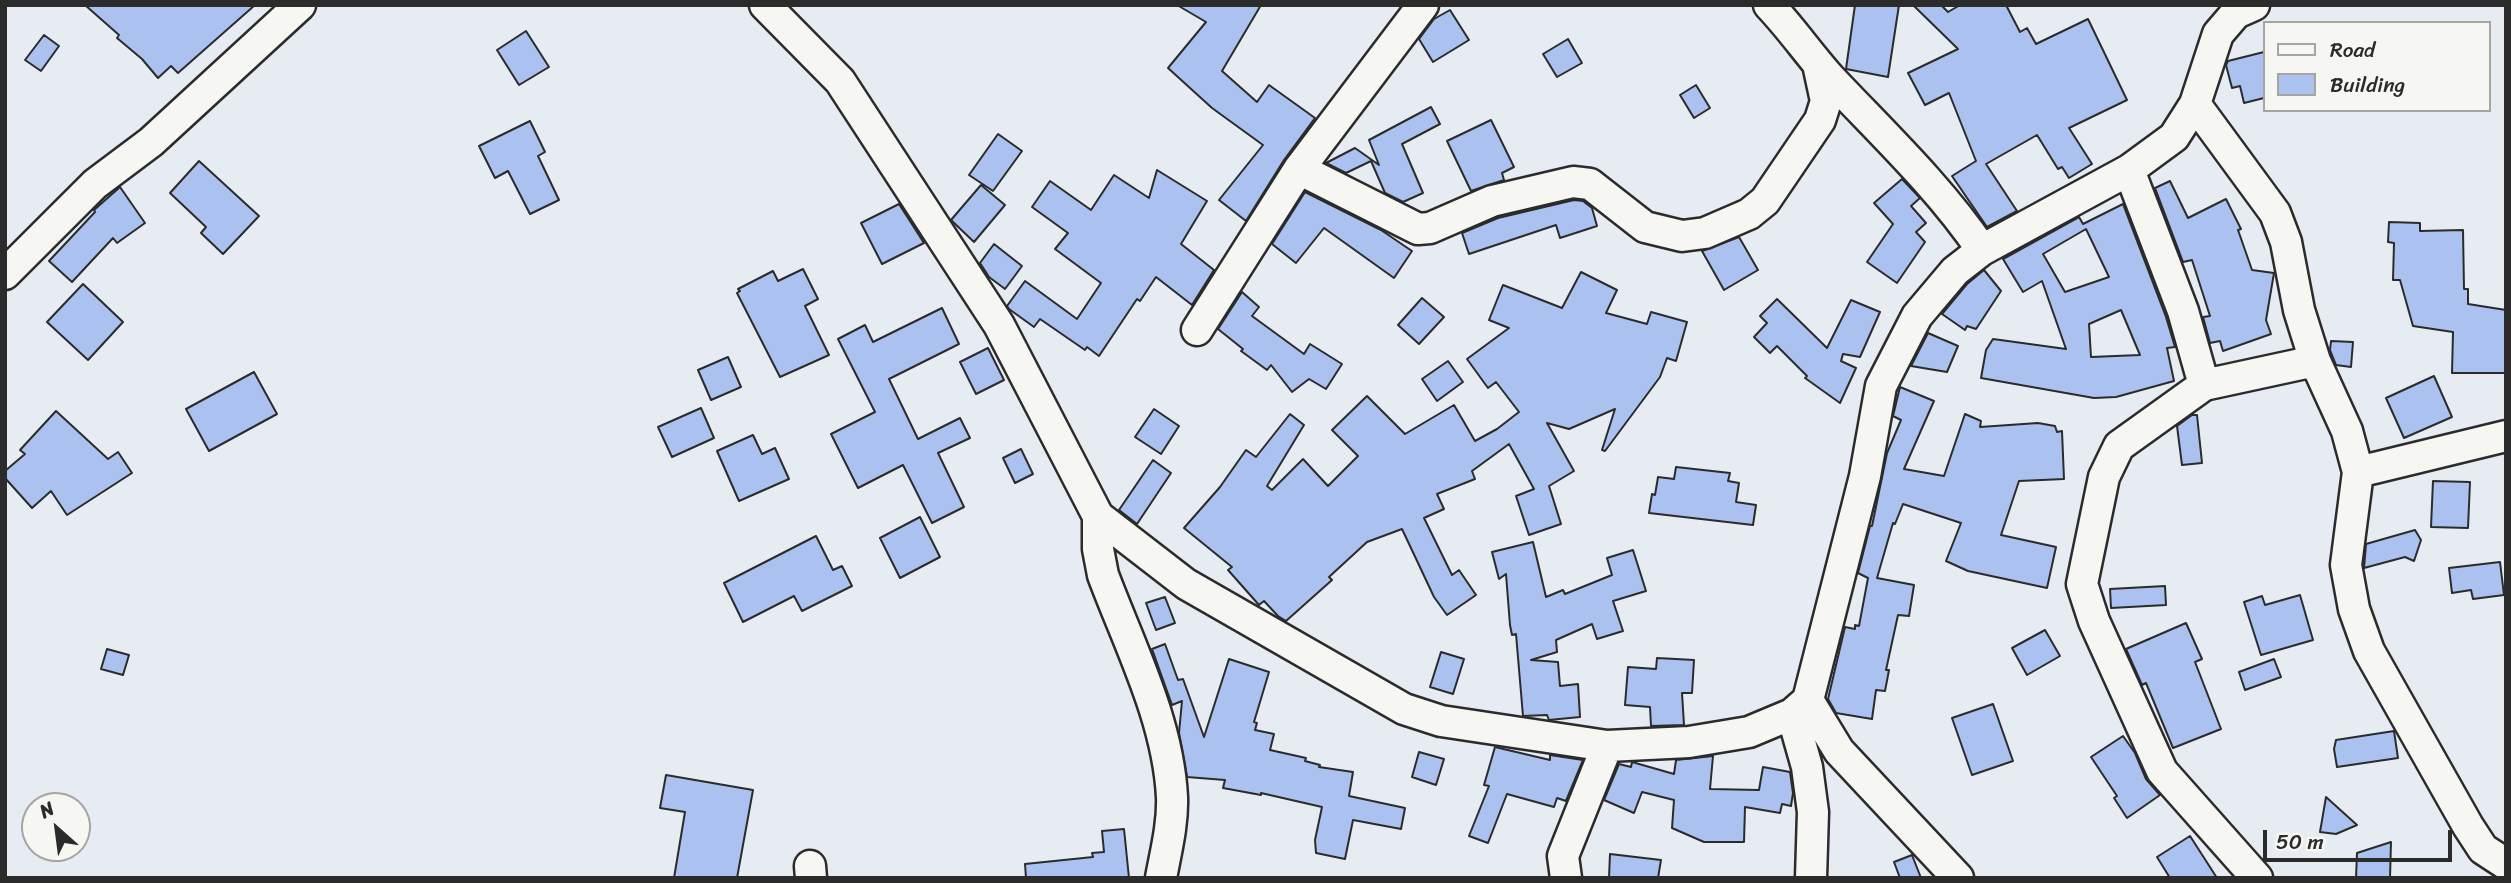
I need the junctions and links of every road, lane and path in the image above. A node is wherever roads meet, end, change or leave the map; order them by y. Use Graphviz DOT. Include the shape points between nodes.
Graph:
graph roads {
  1 [pos="765,5"];
  2 [pos="1423,5"];
  3 [pos="1769,5"];
  4 [pos="2242,8"];
  5 [pos="281,11"];
  6 [pos="1818,64"];
  7 [pos="2195,104"];
  8 [pos="1299,169"];
  9 [pos="2129,170"];
  10 [pos="1982,250"];
  11 [pos="5,274"];
  12 [pos="1196,330"];
  13 [pos="2315,361"];
  14 [pos="2204,384"];
  15 [pos="2506,436"];
  16 [pos="2358,472"];
  17 [pos="1098,516"];
  18 [pos="1800,707"];
  19 [pos="1607,746"];
  20 [pos="2506,864"];
  21 [pos="1161,878"];
  22 [pos="1566,878"];
  23 [pos="1811,878"];
  24 [pos="1958,878"];
  25 [pos="2257,878"];
  1 -- 17 [label="street" via="840,81 999,325"];
  2 -- 8 [label="street"];
  3 -- 6 [label="street"];
  4 -- 7 [label="street" via="2218,34"];
  5 -- 11 [label="street" via="150,142 95,184"];
  6 -- 8 [label="street" via="1826,101 1820,120 1765,201 1749,214 1705,233 1682,236 1645,227 1590,184 1573,182 1492,201 1418,229"];
  6 -- 10 [label="street" via="1958,215"];
  7 -- 9 [label="street" via="2174,137"];
  7 -- 13 [label="street" via="2275,212"];
  8 -- 12 [label="street"];
  9 -- 10 [label="street"];
  9 -- 14 [label="street" via="2183,311"];
  10 -- 18 [label="street" via="1955,271 1917,316 1881,386 1865,476"];
  13 -- 14 [label="street"];
  13 -- 16 [label="street" via="2347,431"];
  14 -- 25 [label="street" via="2119,446 2104,477 2082,584 2094,621 2162,771"];
  15 -- 16 [label="street"];
  16 -- 20 [label="street" via="2346,565 2354,609 2369,651 2468,827 2483,849"];
  17 -- 19 [label="street" via="1186,584 1404,709 1441,720"];
  17 -- 21 [label="street" via="1103,575 1164,735 1172,798"];
  18 -- 19 [label="street" via="1749,732 1689,742"];
  18 -- 23 [label="street" via="1813,812"];
  18 -- 24 [label="street"];
  19 -- 22 [label="street" via="1563,856"];
}
